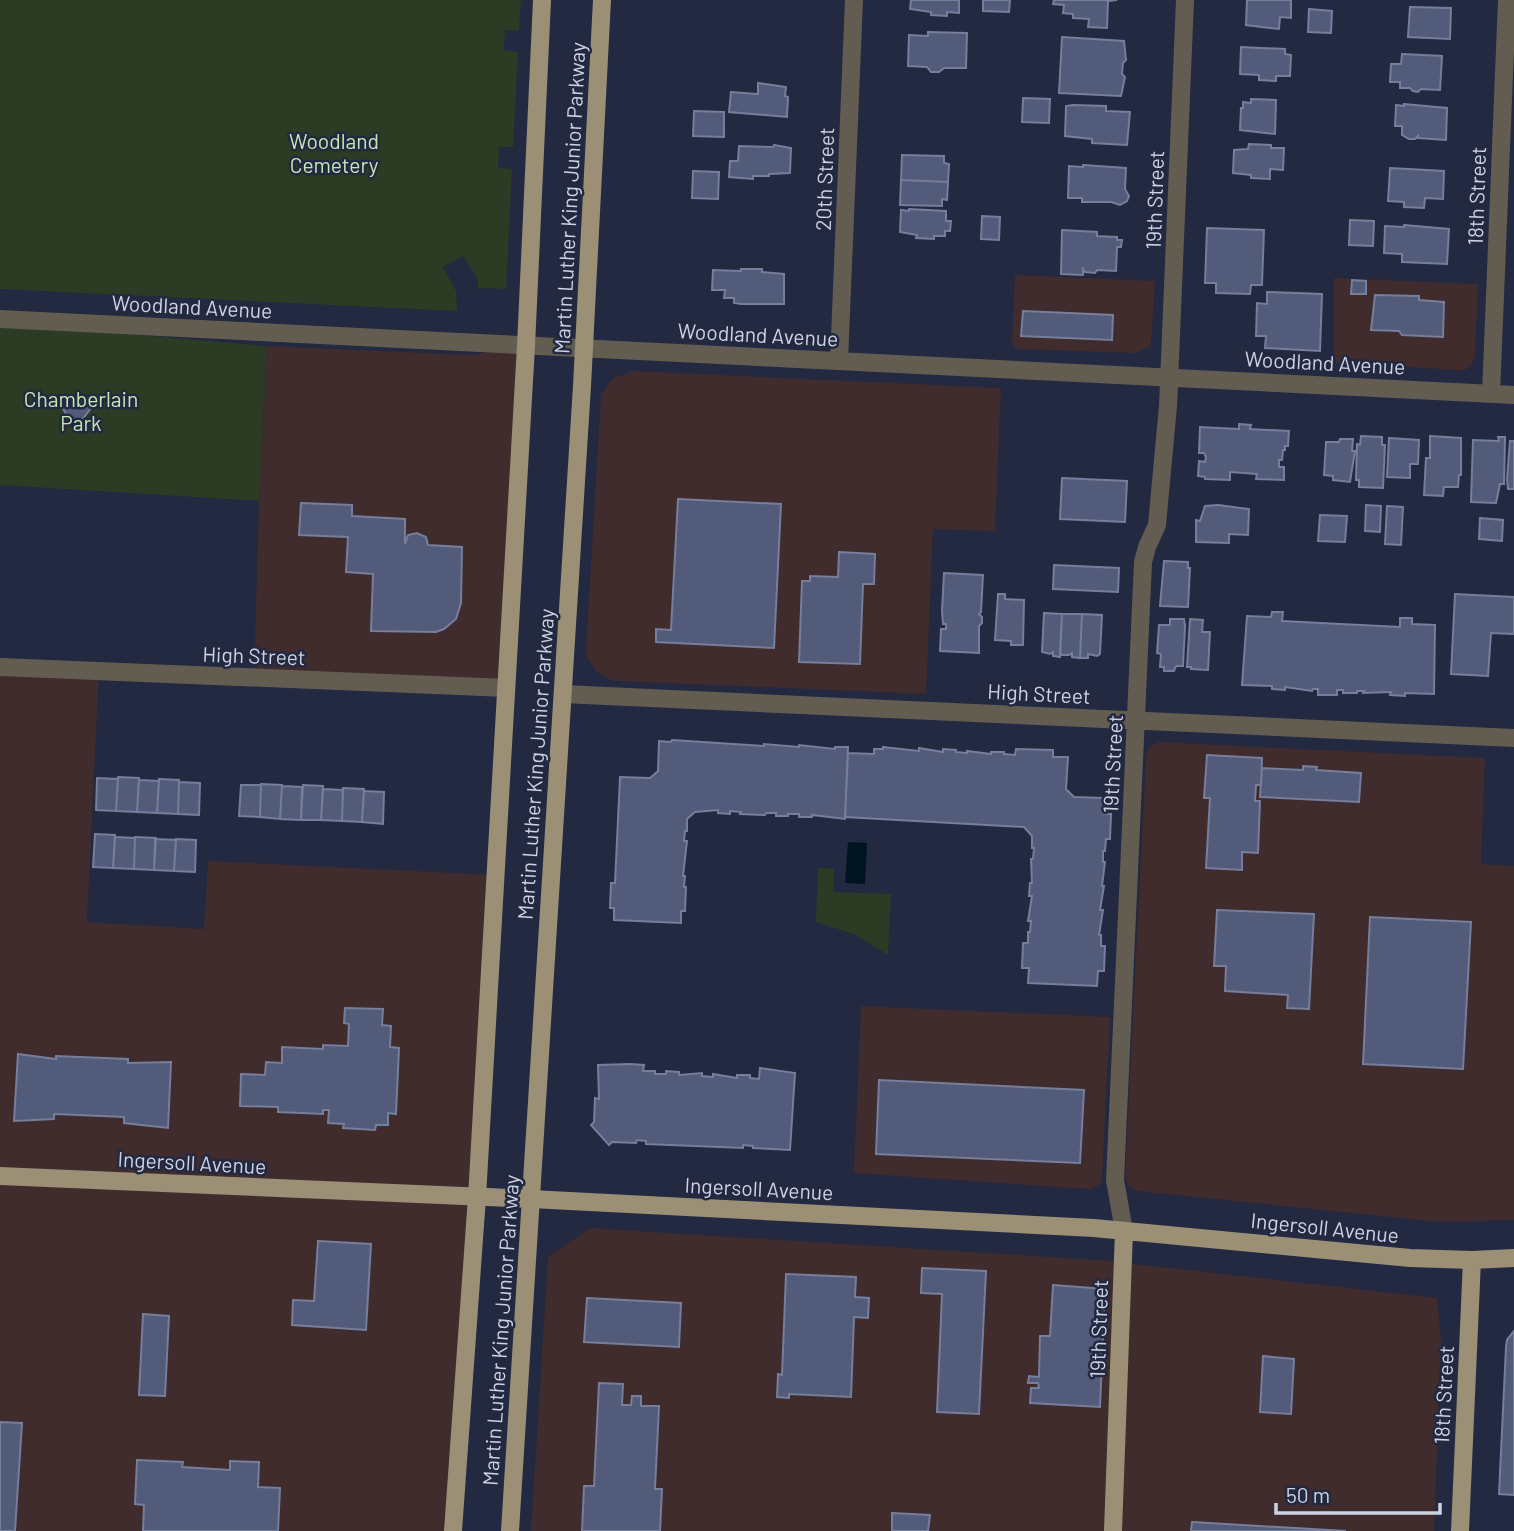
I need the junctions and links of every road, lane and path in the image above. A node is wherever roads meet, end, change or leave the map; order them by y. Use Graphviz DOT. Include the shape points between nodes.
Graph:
graph roads {
  1 [pos="541,0"];
  2 [pos="602,0"];
  3 [pos="854,0"];
  4 [pos="1185,0"];
  5 [pos="1507,0"];
  6 [pos="0,319"];
  7 [pos="526,346"];
  8 [pos="584,349"];
  9 [pos="839,360"];
  10 [pos="1169,376"];
  11 [pos="1491,394"];
  12 [pos="1514,395"];
  13 [pos="0,667"];
  14 [pos="506,688"];
  15 [pos="563,694"];
  16 [pos="1137,720"];
  17 [pos="1514,738"];
  18 [pos="0,1176"];
  19 [pos="477,1197"];
  20 [pos="531,1199"];
  21 [pos="1124,1231"];
  22 [pos="1514,1258"];
  23 [pos="1472,1260"];
  24 [pos="453,1531"];
  25 [pos="510,1531"];
  26 [pos="1113,1531"];
  27 [pos="1460,1531"];
  1 -- 7 [label="main road, Martin Luther King Junior Parkway"];
  2 -- 8 [label="main road, Martin Luther King Junior Parkway"];
  3 -- 9 [label="street, 20th Street"];
  4 -- 10 [label="street, 19th Street"];
  5 -- 11 [label="street, 18th Street"];
  6 -- 7 [label="street, Woodland Avenue"];
  7 -- 8 [label="street, Woodland Avenue"];
  7 -- 14 [label="main road, Martin Luther King Junior Parkway"];
  8 -- 9 [label="street, Woodland Avenue"];
  8 -- 15 [label="main road, Martin Luther King Junior Parkway"];
  9 -- 10 [label="street, Woodland Avenue"];
  10 -- 11 [label="street, Woodland Avenue"];
  10 -- 16 [label="street, 19th Street" via="1157,525 1143,562"];
  11 -- 12 [label="street, Woodland Avenue"];
  13 -- 14 [label="street, High Street"];
  14 -- 19 [label="main road, Martin Luther King Junior Parkway"];
  15 -- 16 [label="street, High Street"];
  15 -- 20 [label="main road, Martin Luther King Junior Parkway"];
  16 -- 17 [label="street, High Street"];
  16 -- 21 [label="street, 19th Street" via="1115,1180"];
  18 -- 19 [label="main road, Ingersoll Avenue"];
  19 -- 20 [label="main road, Ingersoll Avenue"];
  19 -- 24 [label="main road, Martin Luther King Junior Parkway"];
  20 -- 21 [label="main road, Ingersoll Avenue"];
  20 -- 25 [label="main road, Martin Luther King Junior Parkway"];
  21 -- 23 [label="main road, Ingersoll Avenue"];
  21 -- 26 [label="main road, 19th Street"];
  22 -- 23 [label="main road, Ingersoll Avenue"];
  23 -- 27 [label="main road, 18th Street"];
}
